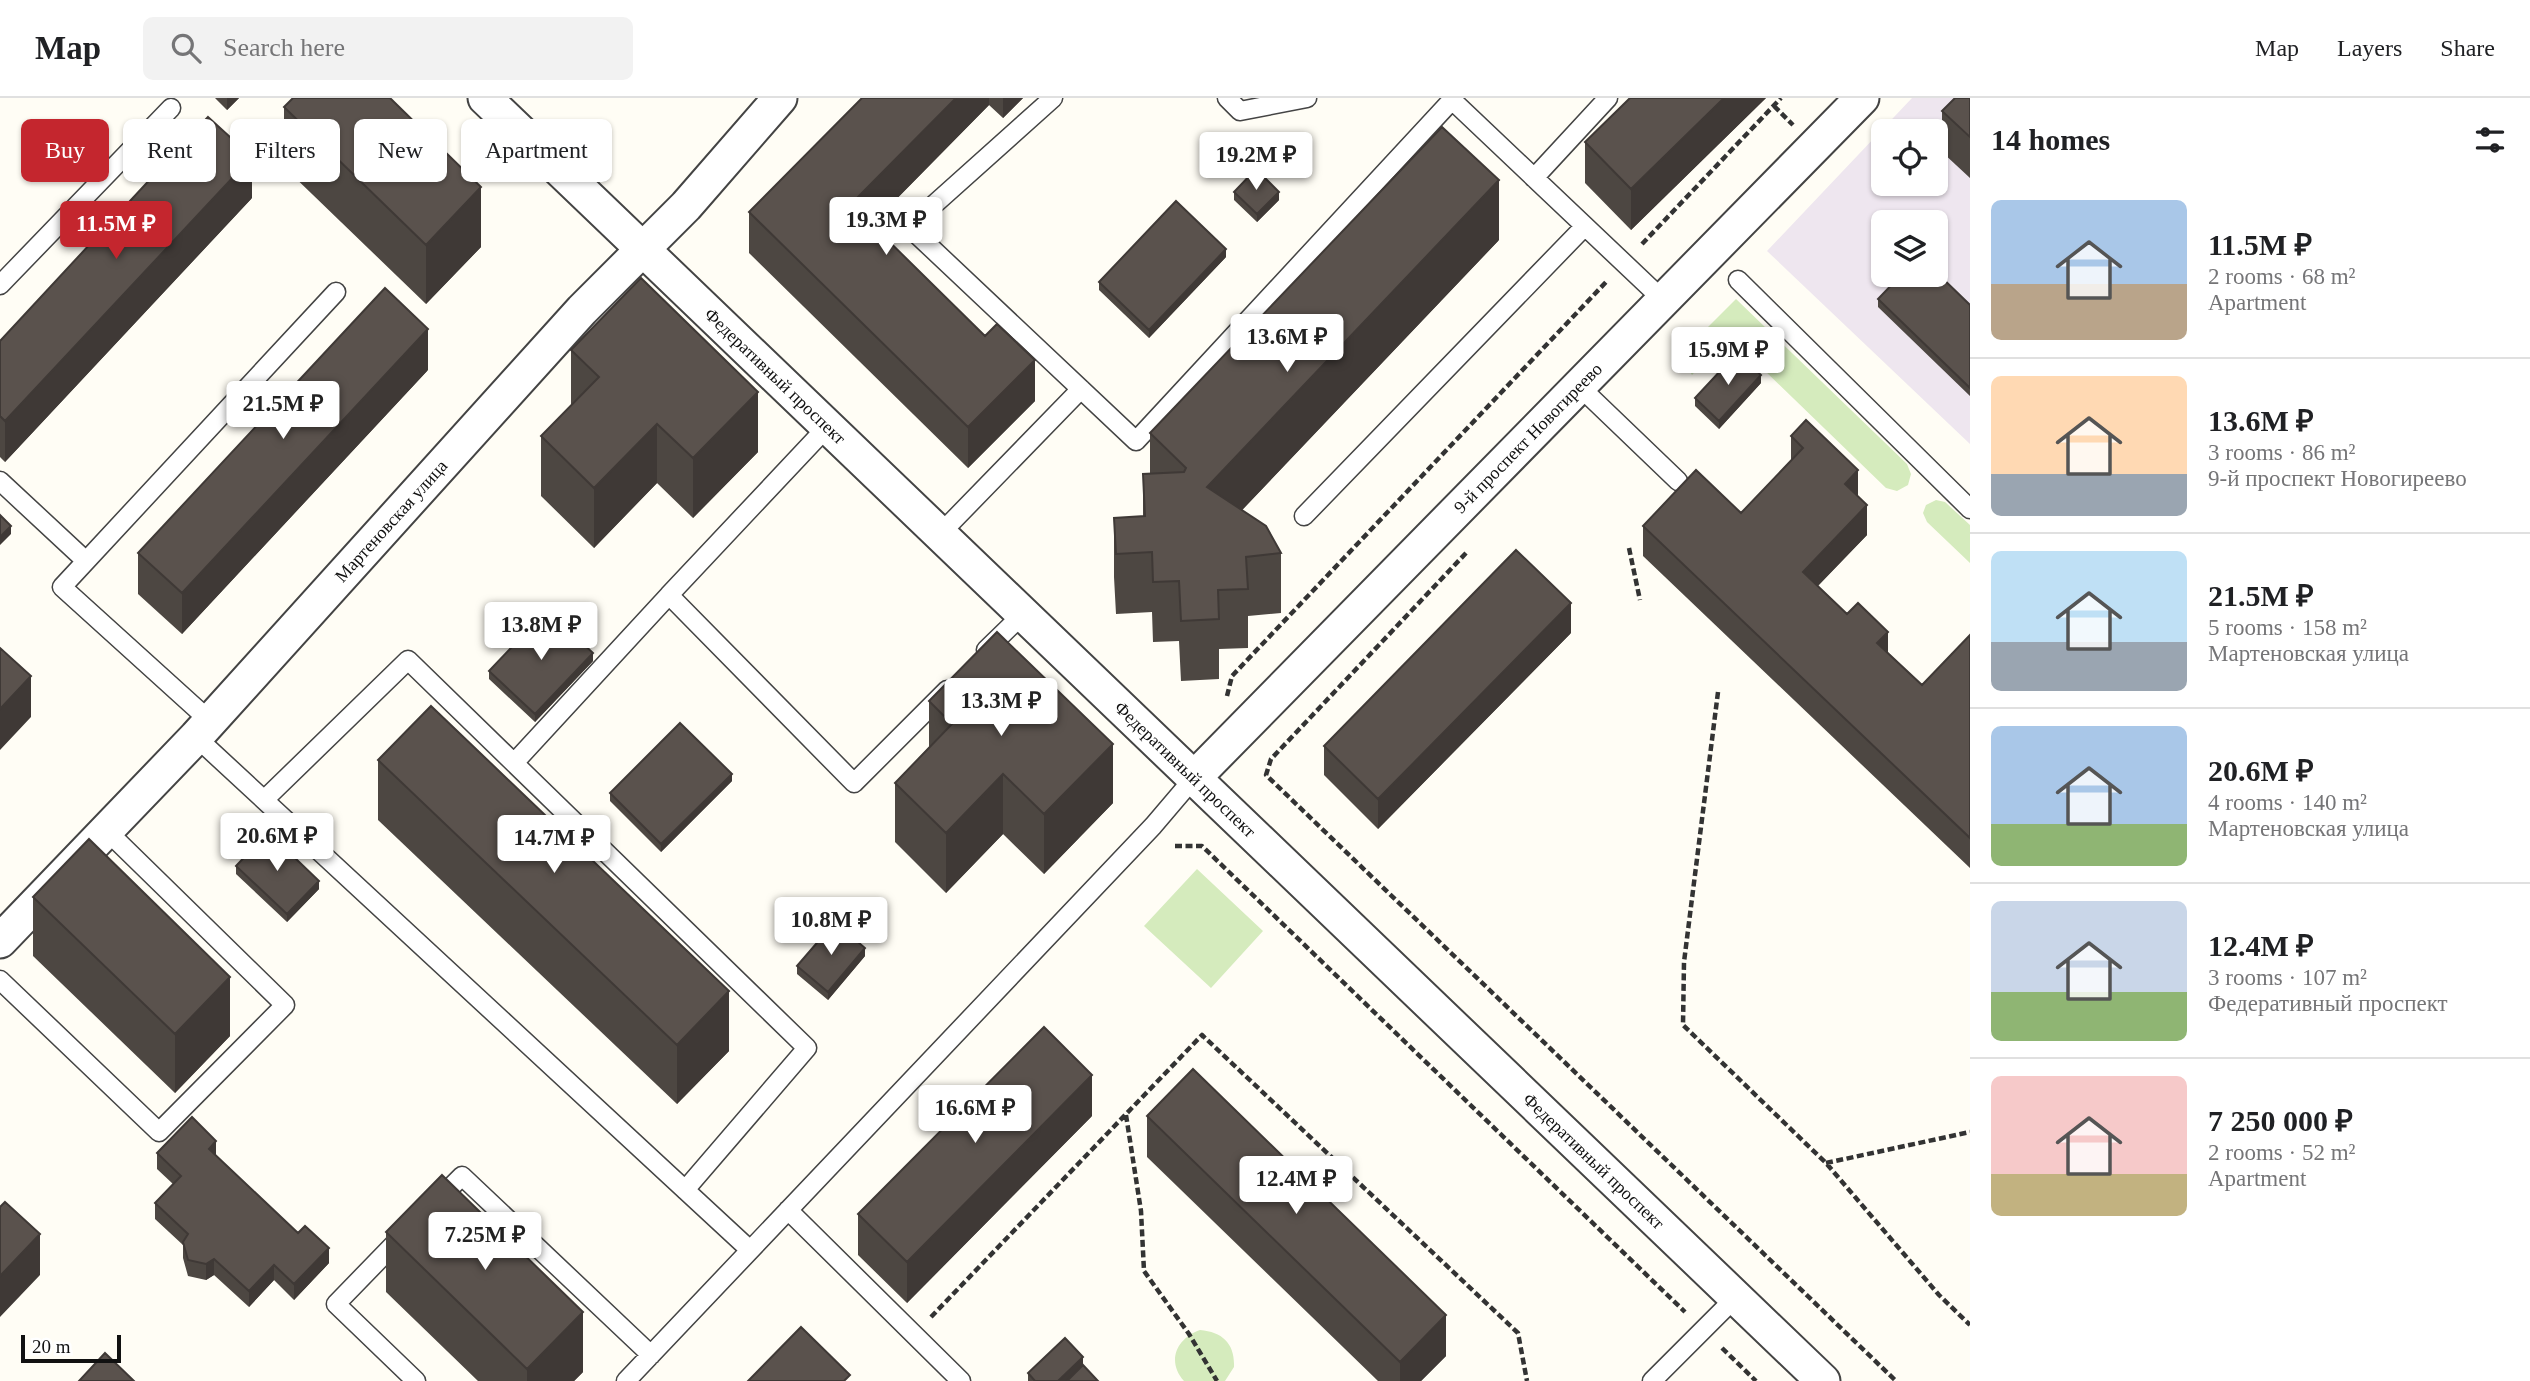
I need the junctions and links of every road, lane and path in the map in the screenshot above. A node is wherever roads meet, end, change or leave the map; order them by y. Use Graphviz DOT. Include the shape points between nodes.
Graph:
graph roads {
  1 [pos="485,98"];
  2 [pos="780,98"];
  3 [pos="1053,98"];
  4 [pos="1227,98"];
  5 [pos="1307,98"];
  6 [pos="1608,98"];
  7 [pos="1781,98"];
  8 [pos="1862,98"];
  9 [pos="171,108"];
  10 [pos="1534,178"];
  11 [pos="1585,226"];
  12 [pos="643,249"];
  13 [pos="1624,262"];
  14 [pos="1738,281"];
  15 [pos="0,285"];
  16 [pos="336,292"];
  17 [pos="1663,300"];
  18 [pos="1579,386"];
  19 [pos="1081,389"];
  20 [pos="828,426"];
  21 [pos="0,481"];
  22 [pos="1678,481"];
  23 [pos="1970,509"];
  24 [pos="1304,516"];
  25 [pos="940,534"];
  26 [pos="1629,548"];
  27 [pos="86,561"];
  28 [pos="669,595"];
  29 [pos="1640,600"];
  30 [pos="1022,615"];
  31 [pos="976,660"];
  32 [pos="958,679"];
  33 [pos="1718,692"];
  34 [pos="1226,699"];
  35 [pos="203,729"];
  36 [pos="1271,759"];
  37 [pos="513,763"];
  38 [pos="1193,779"];
  39 [pos="264,800"];
  40 [pos="106,830"];
  41 [pos="1175,846"];
  42 [pos="0,941"];
  43 [pos="0,979"];
  44 [pos="1126,1114"];
  45 [pos="1970,1132"];
  46 [pos="1826,1163"];
  47 [pos="685,1190"];
  48 [pos="788,1210"];
  49 [pos="750,1250"];
  50 [pos="1734,1298"];
  51 [pos="1970,1325"];
  52 [pos="1703,1330"];
  53 [pos="914,1335"];
  54 [pos="651,1355"];
  55 [pos="416,1381"];
  56 [pos="626,1381"];
  57 [pos="961,1381"];
  58 [pos="1217,1381"];
  59 [pos="1527,1381"];
  60 [pos="1653,1381"];
  61 [pos="1756,1381"];
  62 [pos="1823,1381"];
  63 [pos="1896,1381"];
  1 -- 12 [label="street, Федеративный проспект"];
  2 -- 12 [label="street, Мартеновская улица"];
  3 -- 19 [label="lane" via="909,227"];
  4 -- 5 [label="lane" via="1240,111"];
  6 -- 10 [label="lane"];
  7 -- 13 [label="path"];
  8 -- 17 [label="street, 9-й проспект Новогиреево"];
  9 -- 15 [label="lane"];
  10 -- 11 [label="lane"];
  10 -- 19 [label="lane" via="1452,100 1136,441"];
  11 -- 13 [label="lane"];
  11 -- 24 [label="lane"];
  12 -- 20 [label="street, Федеративный проспект"];
  12 -- 35 [label="street, Мартеновская улица" via="582,310"];
  13 -- 17 [label="lane"];
  13 -- 34 [label="path" via="1232,676"];
  14 -- 23 [label="lane"];
  16 -- 27 [label="lane"];
  17 -- 18 [label="street, 9-й проспект Новогиреево"];
  18 -- 22 [label="lane"];
  18 -- 38 [label="street, 9-й проспект Новогиреево"];
  19 -- 25 [label="lane"];
  20 -- 25 [label="street, Федеративный проспект"];
  20 -- 28 [label="lane"];
  21 -- 27 [label="lane"];
  25 -- 30 [label="street, Федеративный проспект"];
  26 -- 29 [label="path"];
  27 -- 35 [label="lane" via="62,587"];
  28 -- 32 [label="lane" via="855,783"];
  28 -- 37 [label="lane"];
  30 -- 31 [label="lane"];
  30 -- 38 [label="street, Федеративный проспект"];
  33 -- 46 [label="path" via="1684,962 1683,1025"];
  35 -- 39 [label="lane"];
  35 -- 40 [label="street, Мартеновская улица"];
  36 -- 63 [label="path" via="1266,775"];
  37 -- 39 [label="lane" via="408,660"];
  37 -- 47 [label="lane" via="807,1048"];
  38 -- 48 [label="lane"];
  38 -- 50 [label="street, Федеративный проспект"];
  39 -- 47 [label="lane"];
  40 -- 42 [label="street, Мартеновская улица"];
  40 -- 43 [label="lane" via="285,1005 159,1132"];
  41 -- 52 [label="path" via="1202,846"];
  44 -- 53 [label="path"];
  44 -- 58 [label="path" via="1141,1211 1144,1271"];
  44 -- 59 [label="path" via="1202,1035 1518,1333"];
  45 -- 46 [label="path"];
  46 -- 51 [label="path"];
  47 -- 49 [label="lane"];
  48 -- 49 [label="lane"];
  48 -- 53 [label="lane"];
  49 -- 54 [label="lane"];
  50 -- 52 [label="lane"];
  50 -- 62 [label="street, Федеративный проспект"];
  52 -- 60 [label="lane"];
  52 -- 61 [label="path"];
  53 -- 57 [label="lane"];
  54 -- 55 [label="lane" via="462,1176 336,1304"];
  54 -- 56 [label="lane"];
}
